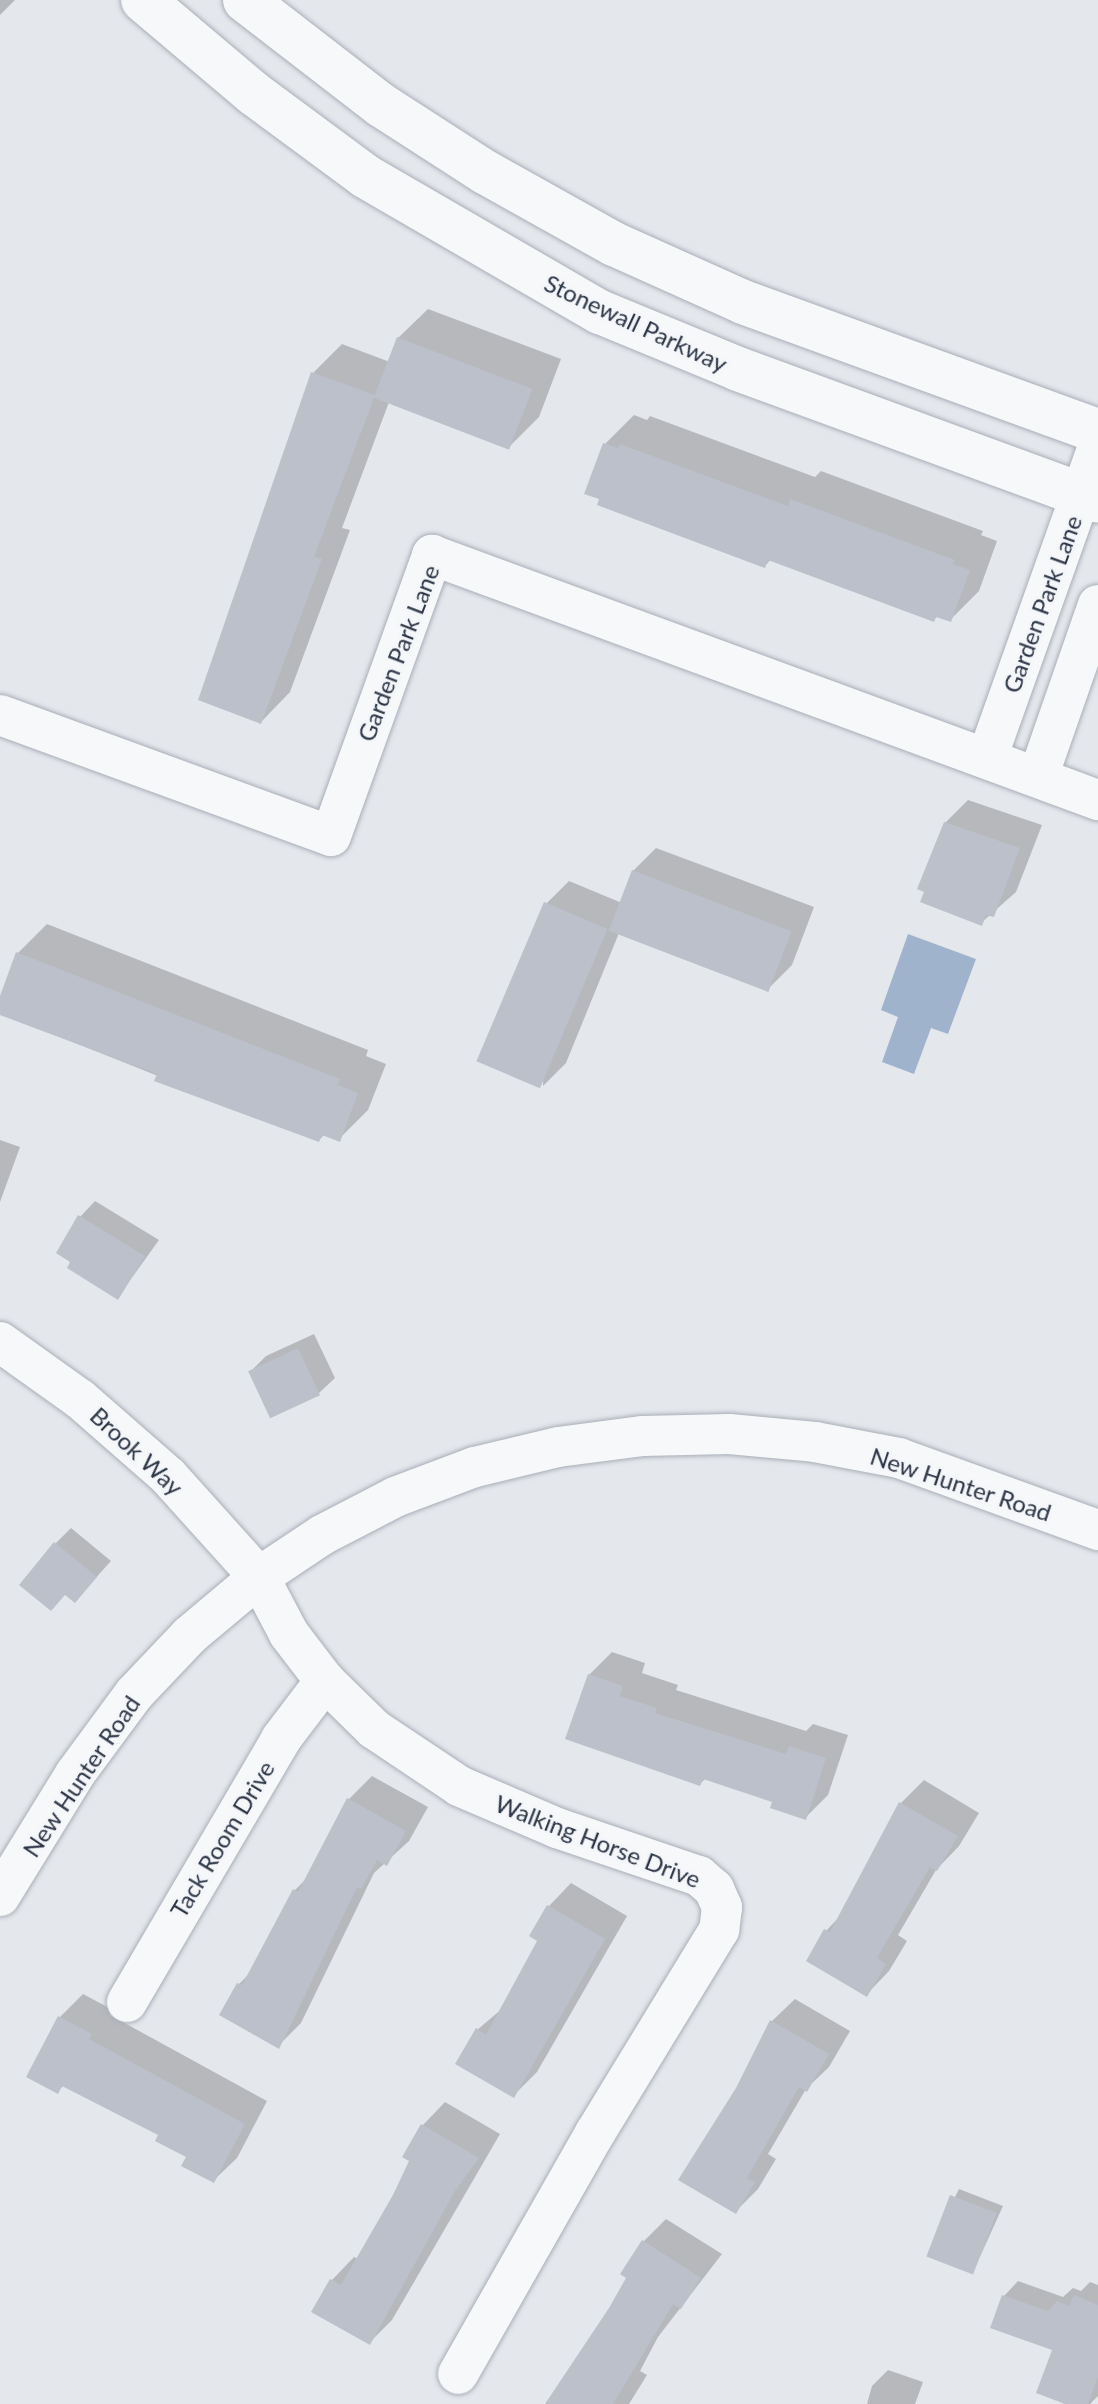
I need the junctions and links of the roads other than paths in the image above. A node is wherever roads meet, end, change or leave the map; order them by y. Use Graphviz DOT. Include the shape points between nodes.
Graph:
graph roads {
  1 [pos="143,0"];
  2 [pos="245,0"];
  3 [pos="1098,431"];
  4 [pos="1098,447"];
  5 [pos="1089,498"];
  6 [pos="1098,605"];
  7 [pos="0,715"];
  8 [pos="987,758"];
  9 [pos="1038,777"];
  10 [pos="1098,800"];
  11 [pos="0,1342"];
  12 [pos="1098,1530"];
  13 [pos="259,1577"];
  14 [pos="325,1681"];
  15 [pos="0,1896"];
  16 [pos="127,2002"];
  17 [pos="458,2374"];
  1 -- 5 [label="street, Stonewall Parkway" via="253,93 365,176 600,312 738,369"];
  2 -- 3 [label="street" via="381,105 485,172 614,244 743,302"];
  4 -- 5 [label="street, Garden Park Lane"];
  5 -- 8 [label="street, Garden Park Lane"];
  6 -- 9 [label="street"];
  7 -- 8 [label="street, Garden Park Lane" via="331,836 432,555"];
  8 -- 9 [label="street, Garden Park Lane"];
  9 -- 10 [label="street, Garden Park Lane"];
  11 -- 13 [label="street, Brook Way" via="80,1399 168,1476"];
  12 -- 13 [label="street, New Hunter Road" via="899,1458 815,1442 729,1434 643,1436 558,1447 475,1467 395,1497 322,1535"];
  13 -- 14 [label="street, Walking Horse Drive" via="289,1634"];
  13 -- 15 [label="street, New Hunter Road" via="190,1635 134,1694 75,1774"];
  14 -- 16 [label="street, Tack Room Drive" via="281,1739"];
  14 -- 17 [label="street, Walking Horse Drive" via="374,1729 459,1786 557,1828 699,1876 714,1889 722,1907 719,1930 595,2133"];
}
